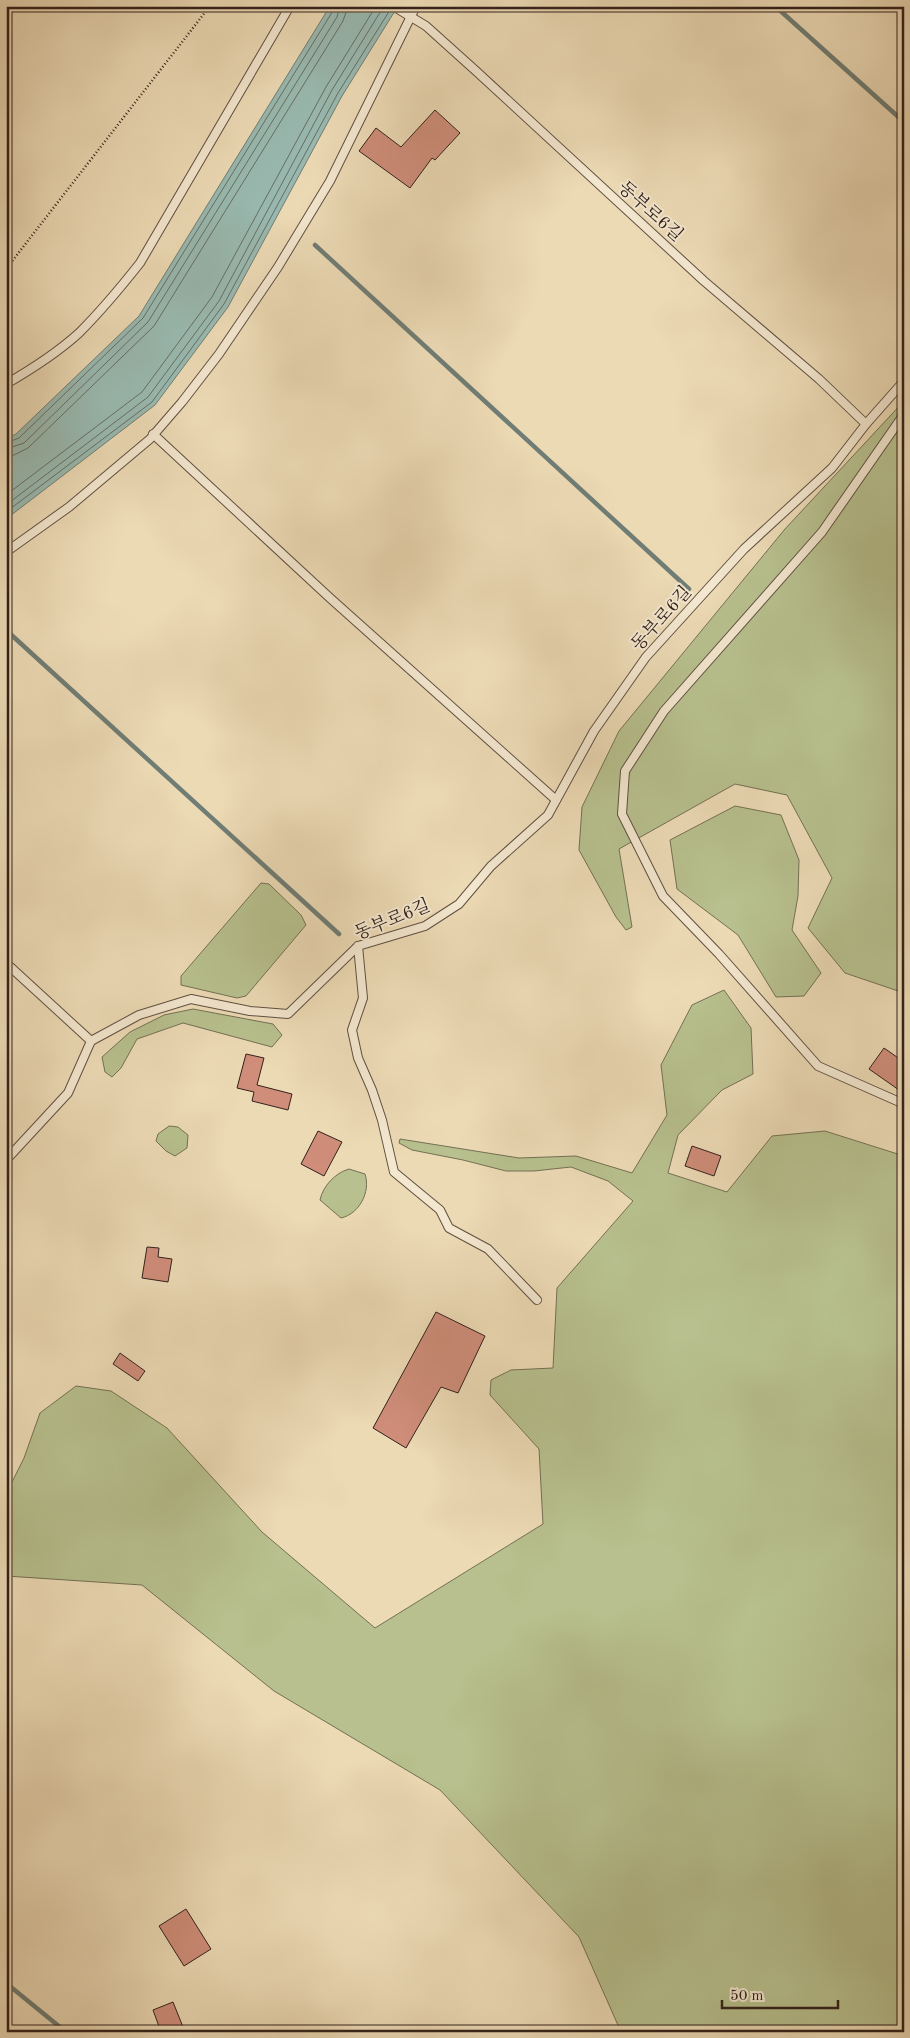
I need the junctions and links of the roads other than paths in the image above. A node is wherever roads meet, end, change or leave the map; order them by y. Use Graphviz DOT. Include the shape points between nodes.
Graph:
graph roads {
  1 [pos="290,6"];
  2 [pos="393,6"];
  3 [pos="416,6"];
  4 [pos="410,16"];
  5 [pos="904,381"];
  6 [pos="6,384"];
  7 [pos="904,414"];
  8 [pos="866,424"];
  9 [pos="154,434"];
  10 [pos="6,552"];
  11 [pos="556,800"];
  12 [pos="358,946"];
  13 [pos="6,963"];
  14 [pos="91,1041"];
  15 [pos="904,1104"];
  16 [pos="6,1160"];
  17 [pos="537,1300"];
  1 -- 6 [label="lane" via="140,263 78,333 38,365"];
  2 -- 4 [label="lane, 동부로6길"];
  3 -- 4 [label="lane"];
  4 -- 8 [label="lane, 동부로6길" via="426,26 704,281 819,379"];
  4 -- 9 [label="lane" via="330,181 299,233 219,354"];
  5 -- 8 [label="lane"];
  7 -- 15 [label="lane" via="822,532 664,711 625,771 622,814 663,896 818,1066"];
  8 -- 11 [label="lane, 동부로6길" via="832,468 744,549 646,657 594,731"];
  9 -- 10 [label="lane" via="69,507"];
  9 -- 11 [label="lane" via="330,598"];
  11 -- 12 [label="lane, 동부로6길" via="548,815 491,866 459,904 425,926"];
  12 -- 14 [label="lane, 동부로6길" via="288,1014 191,1000 139,1015"];
  12 -- 17 [label="lane" via="363,998 352,1030 358,1058 382,1120 394,1172 440,1210 449,1228 488,1249"];
  13 -- 14 [label="lane"];
  14 -- 16 [label="lane" via="68,1093"];
}
